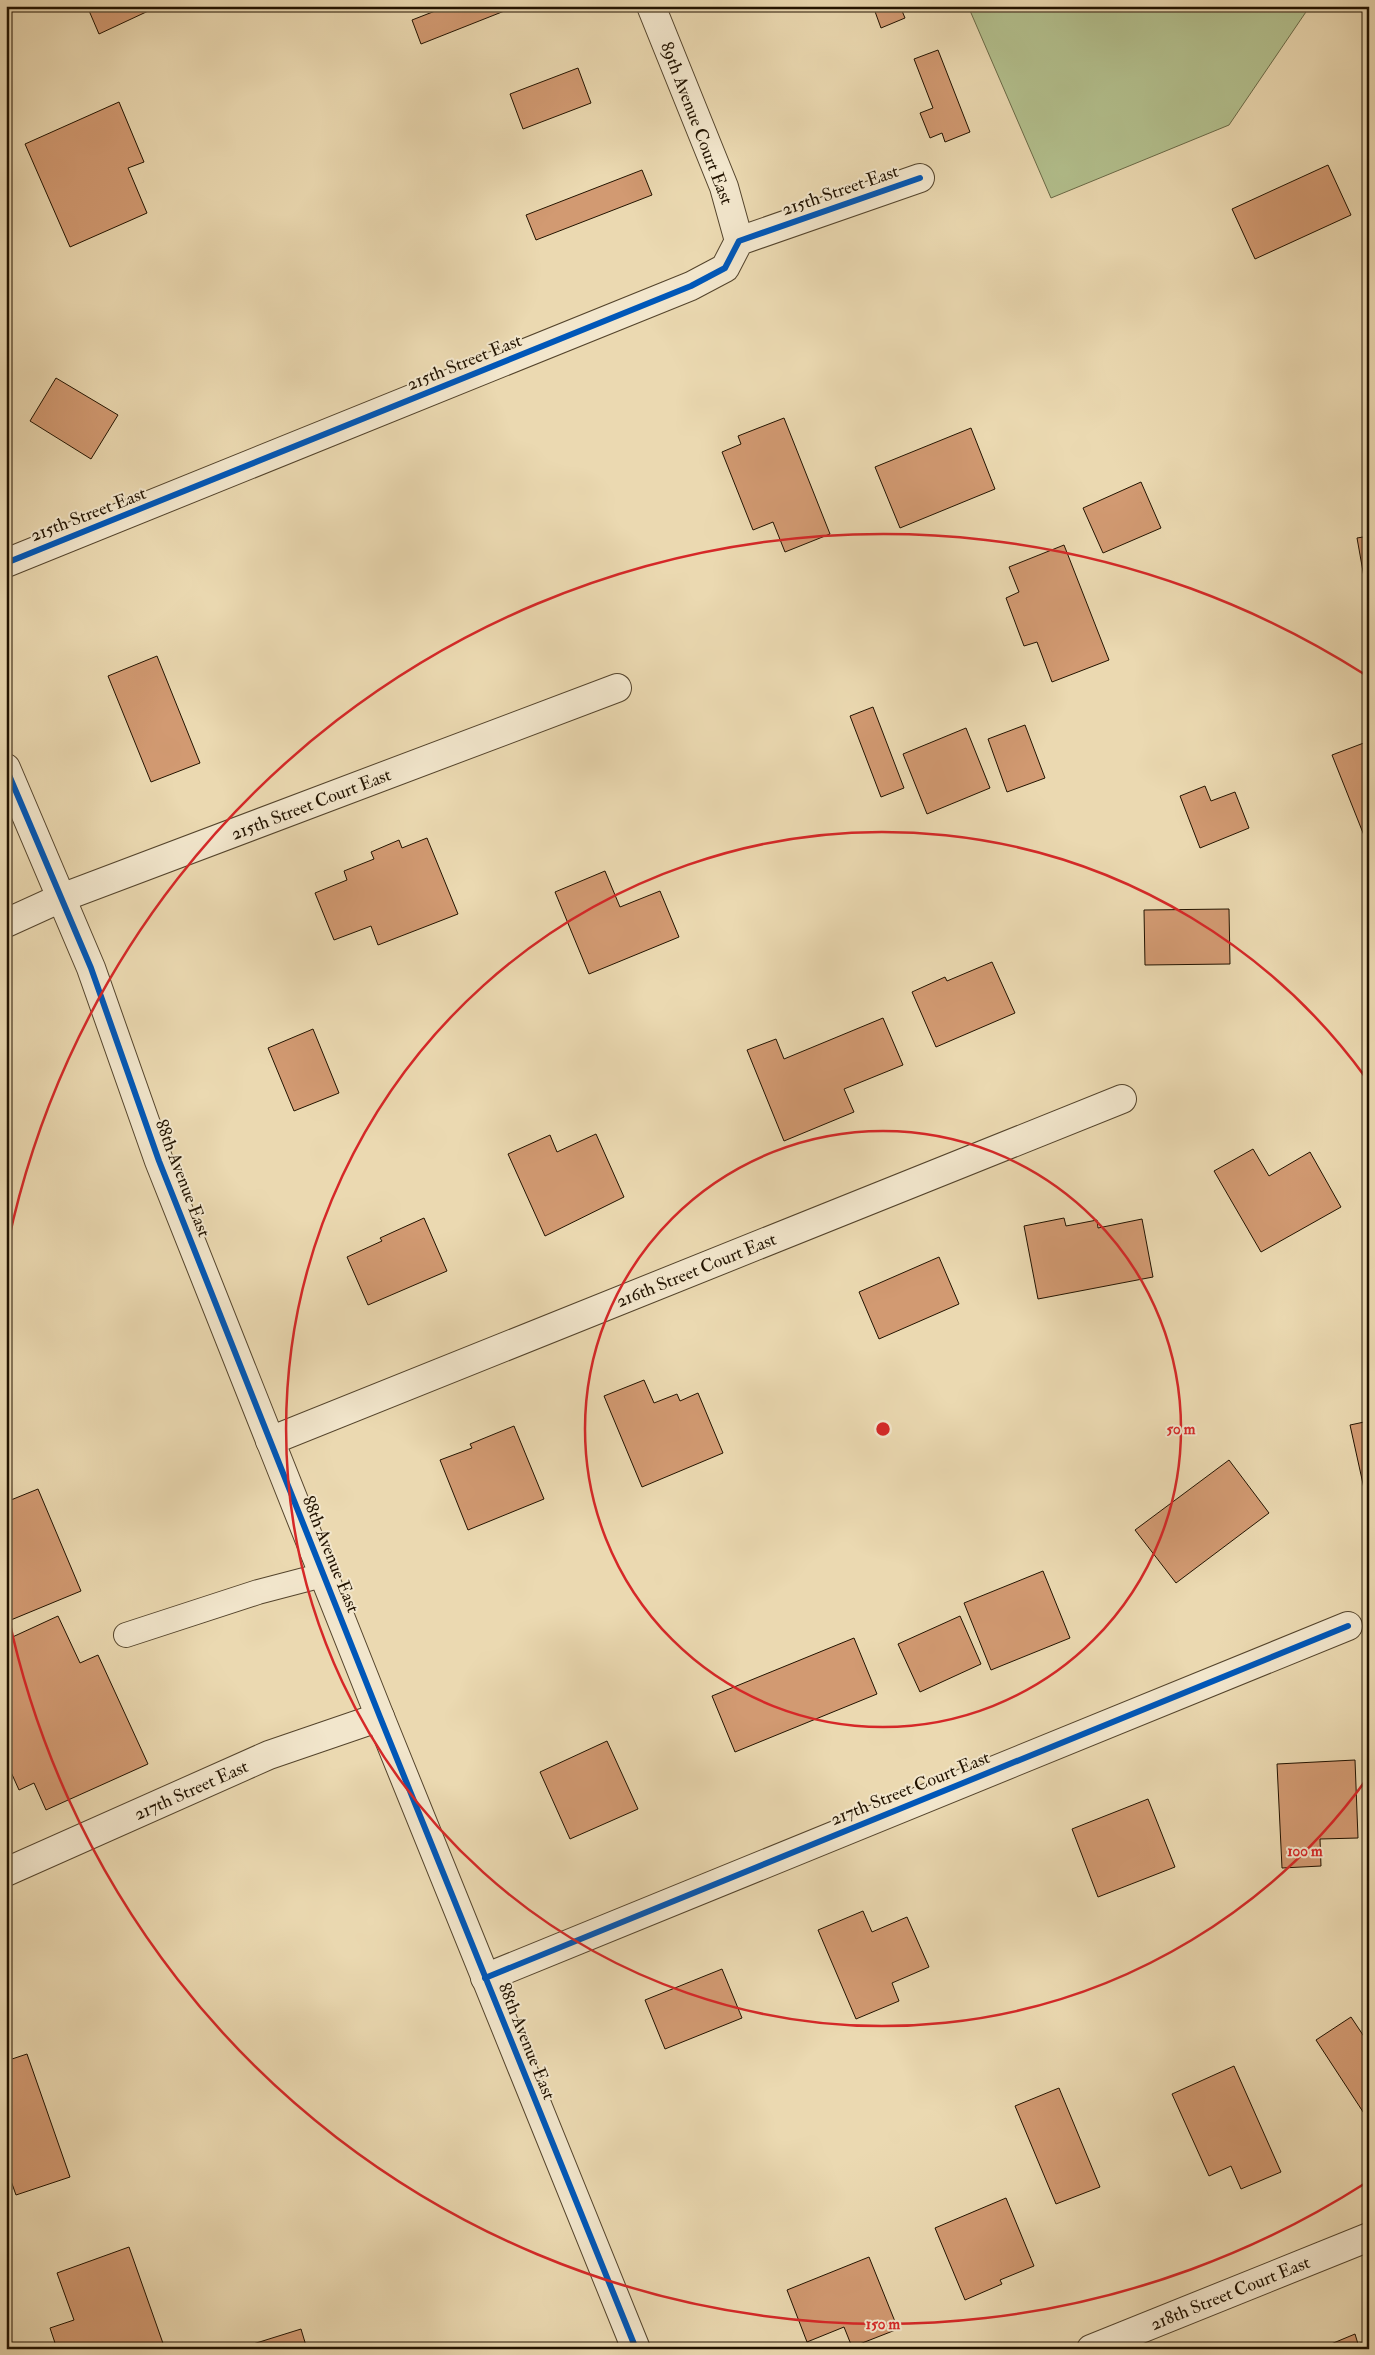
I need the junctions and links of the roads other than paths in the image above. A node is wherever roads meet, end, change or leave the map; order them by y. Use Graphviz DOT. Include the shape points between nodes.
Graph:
graph roads {
  1 [pos="651,6"];
  2 [pos="920,178"];
  3 [pos="739,241"];
  4 [pos="6,563"];
  5 [pos="617,688"];
  6 [pos="6,768"];
  7 [pos="61,898"];
  8 [pos="6,924"];
  9 [pos="1122,1099"];
  10 [pos="270,1441"];
  11 [pos="323,1575"];
  12 [pos="1348,1626"];
  13 [pos="126,1635"];
  14 [pos="380,1717"];
  15 [pos="6,1872"];
  16 [pos="485,1978"];
  17 [pos="1369,2237"];
  18 [pos="636,2349"];
  19 [pos="1091,2349"];
  1 -- 3 [label="street, 89th Avenue Court East" via="724,187"];
  2 -- 3 [label="street, 215th Street East"];
  3 -- 4 [label="street, 215th Street East" via="725,268 691,286"];
  5 -- 7 [label="street, 215th Street Court East"];
  6 -- 7 [label="street, 88th Avenue East"];
  7 -- 8 [label="street, 215th Street Court East"];
  7 -- 10 [label="street, 88th Avenue East" via="91,968 159,1161"];
  9 -- 10 [label="street, 216th Street Court East"];
  10 -- 11 [label="street, 88th Avenue East"];
  11 -- 13 [label="lane" via="258,1592"];
  11 -- 14 [label="street, 88th Avenue East"];
  12 -- 16 [label="street, 217th Street Court East"];
  14 -- 15 [label="street, 217th Street East" via="270,1755"];
  14 -- 16 [label="street, 88th Avenue East"];
  16 -- 18 [label="street, 88th Avenue East"];
  17 -- 19 [label="street, 218th Street Court East"];
}
